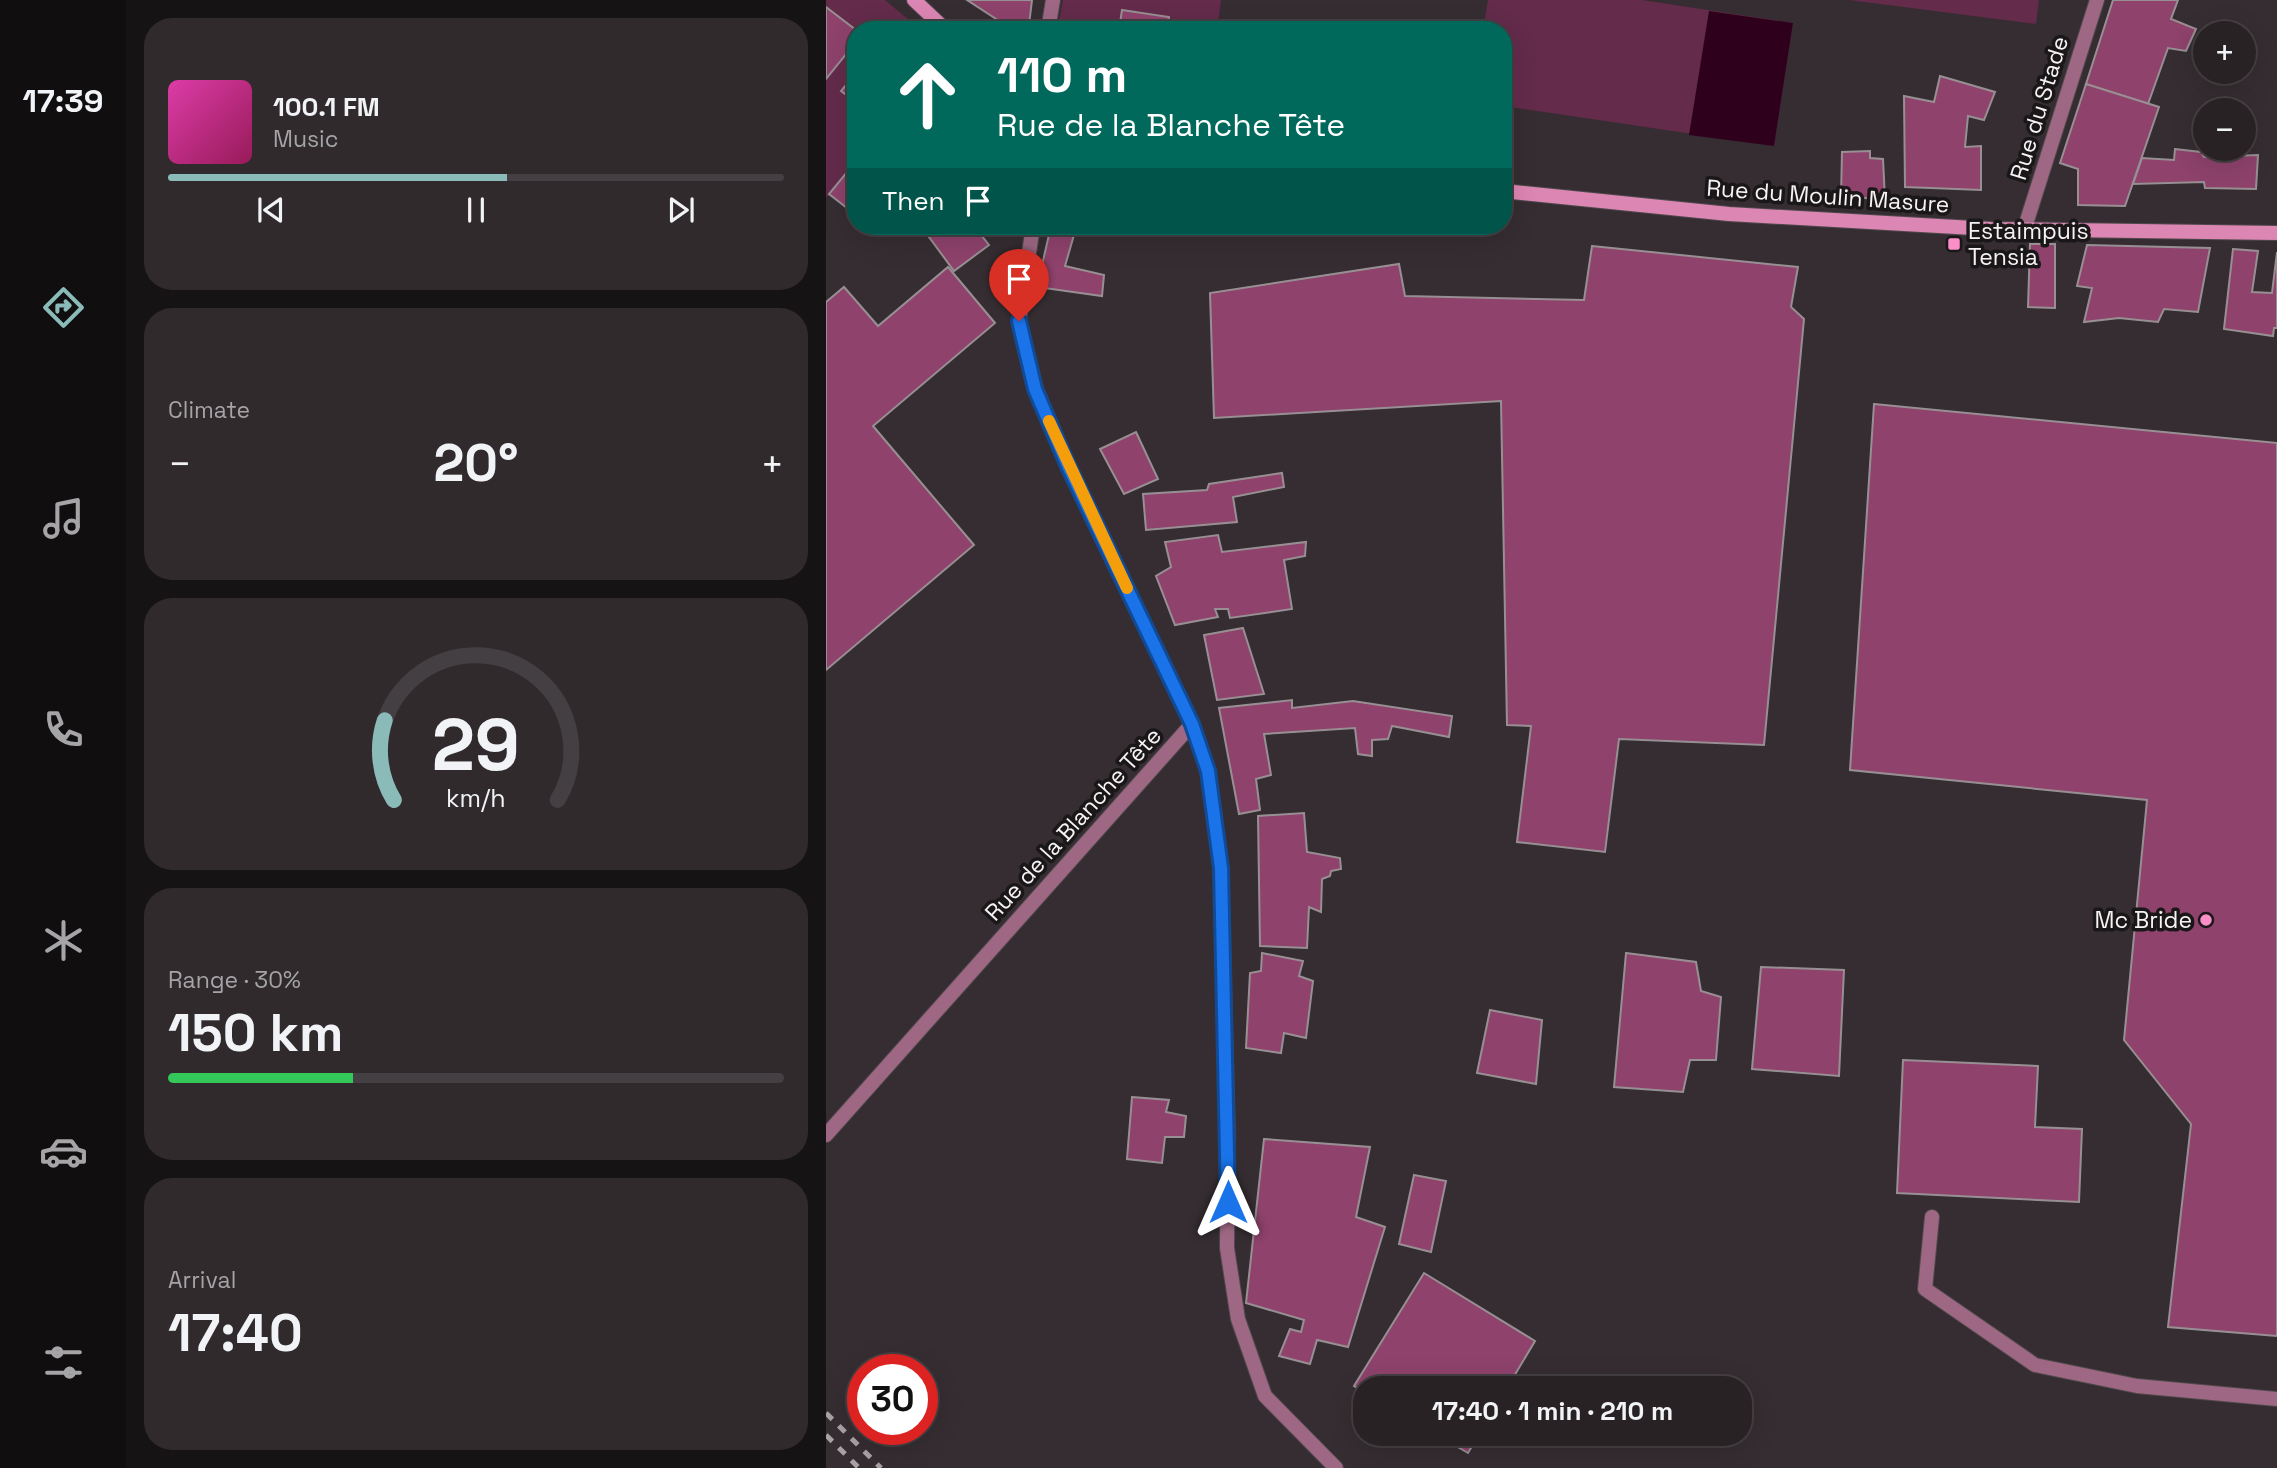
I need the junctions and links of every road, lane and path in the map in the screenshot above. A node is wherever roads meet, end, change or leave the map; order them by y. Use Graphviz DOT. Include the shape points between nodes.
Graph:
graph roads {
  1 [pos="914,0"];
  2 [pos="1053,0"];
  3 [pos="2096,0"];
  4 [pos="936,21"];
  5 [pos="1050,21"];
  6 [pos="1512,192"];
  7 [pos="2024,230"];
  8 [pos="2277,233"];
  9 [pos="1031,235"];
  10 [pos="1192,724"];
  11 [pos="826,1135"];
  12 [pos="1932,1217"];
  13 [pos="2277,1399"];
  14 [pos="1336,1468"];
  1 -- 4 [label="main road"];
  2 -- 5 [label="street"];
  3 -- 7 [label="street, Rue du Stade"];
  6 -- 7 [label="main road, Rue du Moulin Masure" via="1729,214"];
  7 -- 8 [label="main road, Rue du Moulin Masure"];
  9 -- 10 [label="street, Rue de la Blanche Tête" via="1019,321 1035,389"];
  10 -- 11 [label="street, Rue de la Blanche Tête"];
  10 -- 14 [label="street" via="1208,771 1221,868 1227,1248 1238,1319 1265,1396"];
  12 -- 13 [label="street" via="1925,1289 2035,1365 2137,1386"];
}
